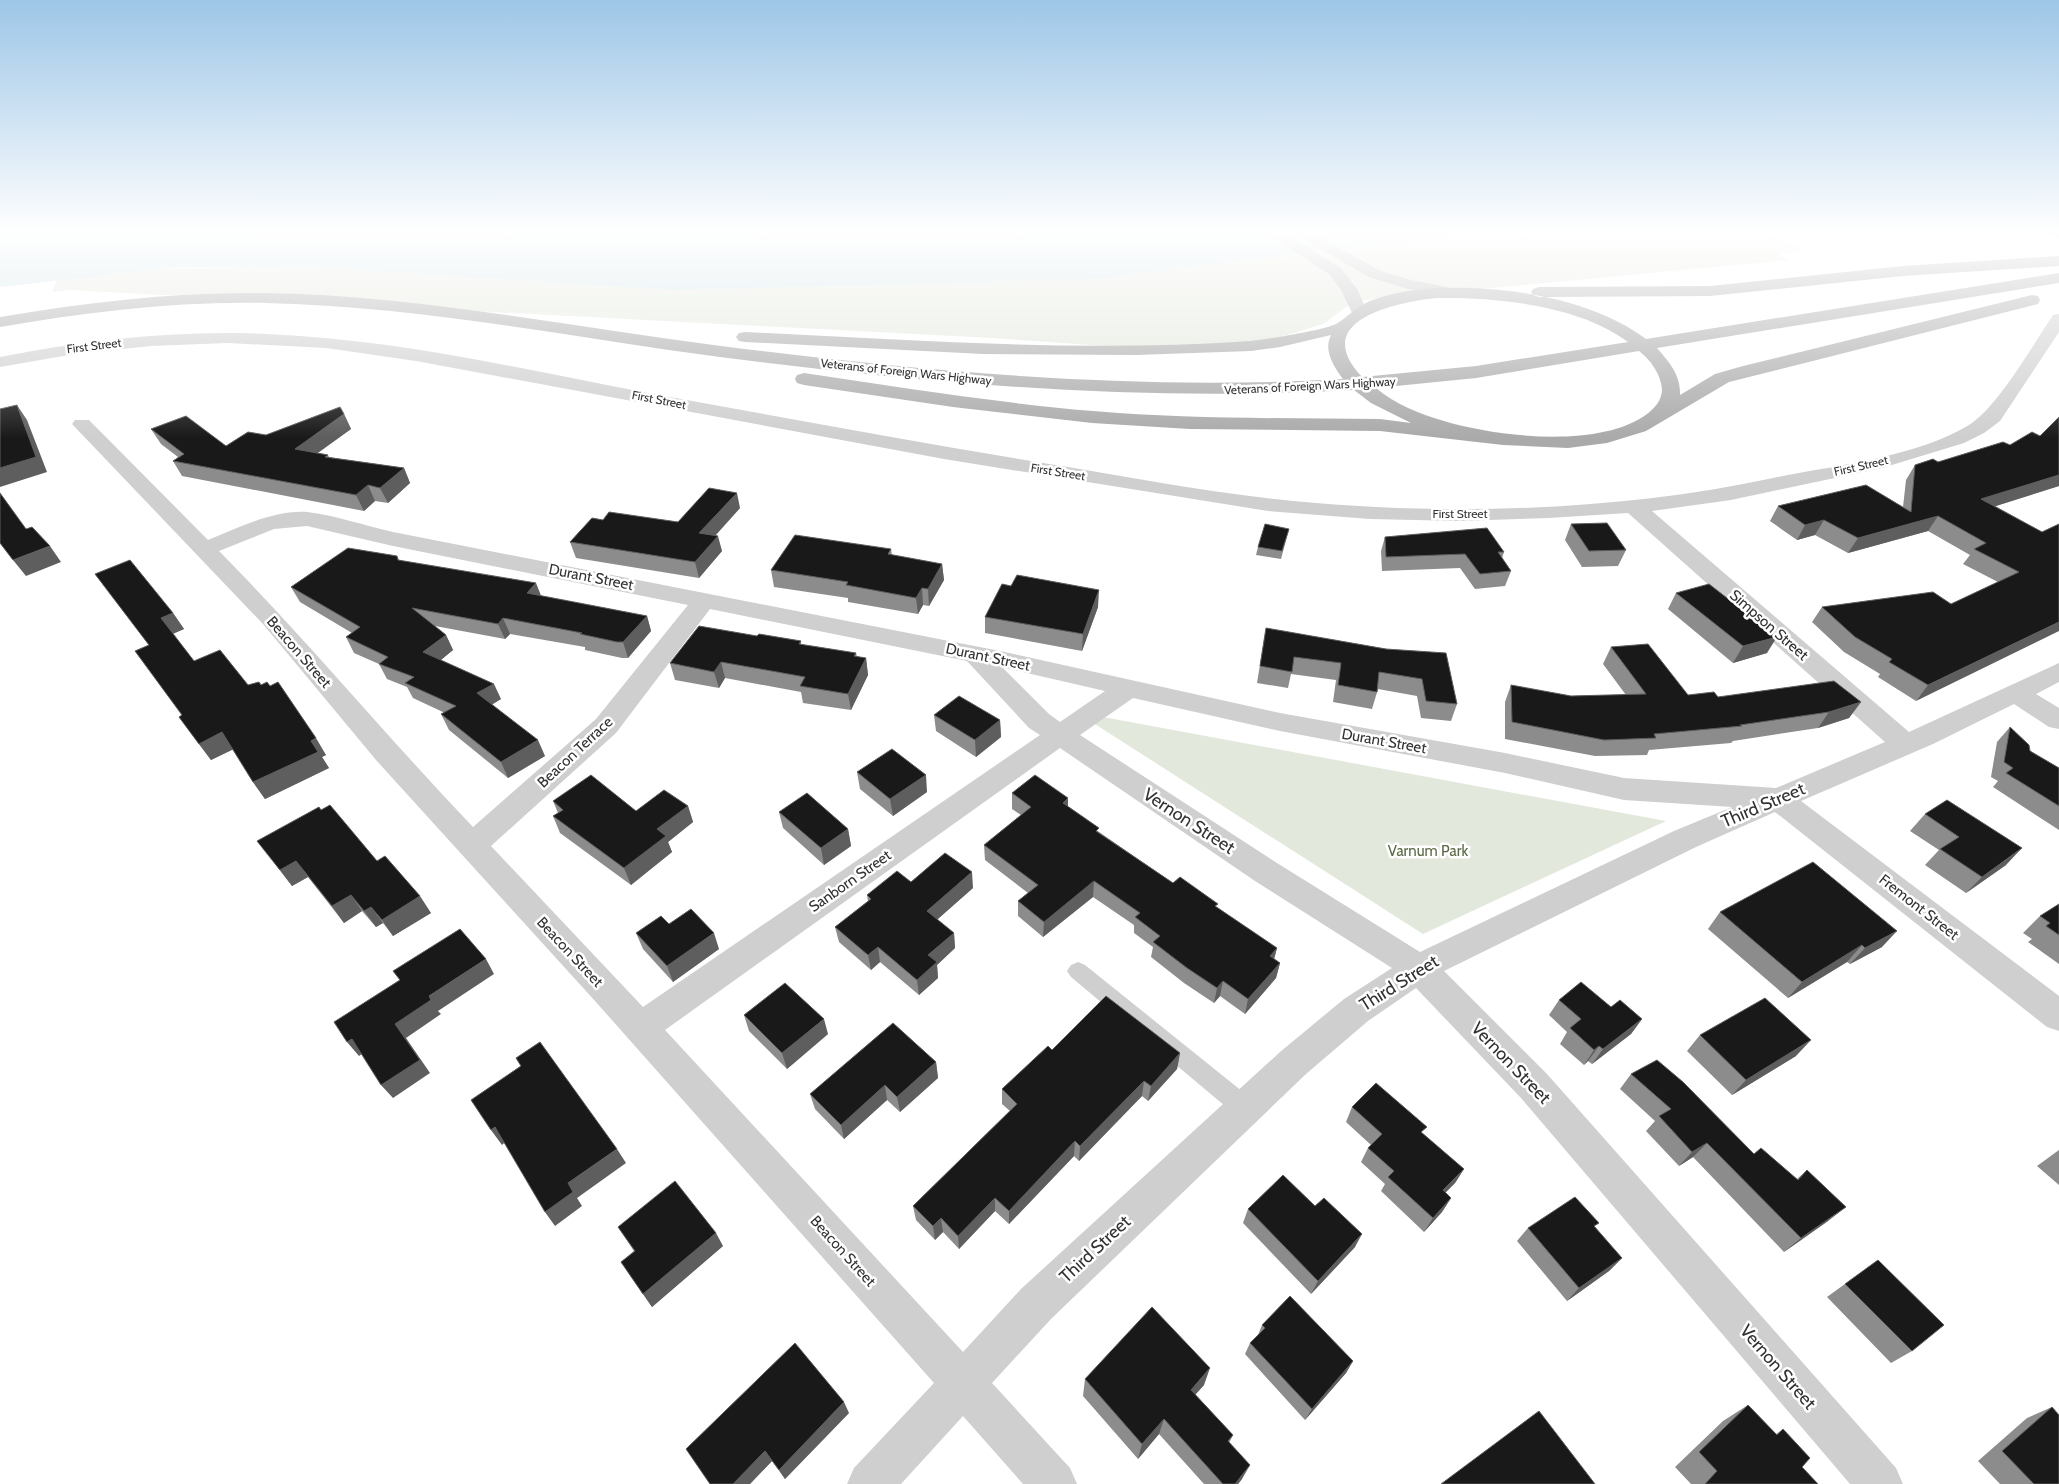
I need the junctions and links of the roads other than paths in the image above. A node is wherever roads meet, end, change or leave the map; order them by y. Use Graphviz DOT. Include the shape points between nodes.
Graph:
graph roads {
  1 [pos="212,299"];
  2 [pos="264,299"];
  3 [pos="1353,299"];
  4 [pos="1398,299"];
  5 [pos="1519,299"];
  6 [pos="1857,299"];
  7 [pos="1927,299"];
  8 [pos="2030,299"];
  9 [pos="1360,313"];
  10 [pos="2059,320"];
  11 [pos="0,322"];
  12 [pos="556,326"];
  13 [pos="1344,327"];
  14 [pos="0,362"];
  15 [pos="1654,418"];
  16 [pos="82,424"];
  17 [pos="1484,436"];
  18 [pos="1632,505"];
  19 [pos="204,549"];
  20 [pos="705,600"];
  21 [pos="976,654"];
  22 [pos="2059,672"];
  23 [pos="1128,688"];
  24 [pos="2015,693"];
  25 [pos="2059,720"];
  26 [pos="1060,735"];
  27 [pos="1905,744"];
  28 [pos="1778,798"];
  29 [pos="472,846"];
  30 [pos="1419,968"];
  31 [pos="1078,971"];
  32 [pos="2059,1016"];
  33 [pos="640,1028"];
  34 [pos="1245,1108"];
  35 [pos="962,1382"];
  36 [pos="870,1484"];
  37 [pos="1054,1484"];
  38 [pos="1880,1484"];
  1 -- 11 [label="main road, Veterans of Foreign Wars Highway" via="121,304"];
  2 -- 12 [label="main road, Veterans of Foreign Wars Highway" via="370,304"];
  3 -- 9 [label="main road"];
  4 -- 9 [label="main road"];
  5 -- 15 [label="main road" via="1558,306 1600,321 1636,340 1661,363 1671,386 1670,398"];
  6 -- 12 [label="main road, Veterans of Foreign Wars Highway" via="1458,362 1276,377 1148,379 1033,374"];
  7 -- 12 [label="main road, Veterans of Foreign Wars Highway" via="1476,372 1287,389 1129,390 979,380 714,350"];
  8 -- 15 [label="main road" via="1722,378"];
  9 -- 13 [label="main road"];
  10 -- 18 [label="street, First Street" via="1993,417 1974,432 1937,446 1862,466 1761,488"];
  12 -- 13 [label="main road" via="917,347 1077,351 1251,346"];
  12 -- 17 [label="main road" via="805,379 1012,408 1190,423 1380,425"];
  13 -- 17 [label="main road" via="1338,348 1340,359 1356,382 1398,410 1438,425"];
  14 -- 18 [label="street, First Street" via="56,350 128,342 246,338 304,341 429,358 983,460 1264,503 1324,510 1468,514"];
  15 -- 17 [label="main road" via="1626,432 1584,441 1535,442"];
  16 -- 19 [label="street, Beacon Street"];
  18 -- 27 [label="street, Simpson Street"];
  19 -- 20 [label="street, Durant Street" via="268,524 307,519"];
  19 -- 29 [label="street, Beacon Street" via="272,619 386,753"];
  20 -- 21 [label="street, Durant Street"];
  20 -- 29 [label="street, Beacon Terrace" via="606,726"];
  21 -- 23 [label="street, Durant Street"];
  21 -- 26 [label="street, Vernon Street" via="1039,721"];
  22 -- 24 [label="street, Third Street"];
  23 -- 26 [label="street"];
  23 -- 28 [label="street, Durant Street" via="1280,722 1624,789"];
  24 -- 25 [label="street"];
  24 -- 27 [label="street, Third Street"];
  26 -- 30 [label="street, Vernon Street" via="1266,872"];
  26 -- 33 [label="street, Sanborn Street"];
  27 -- 28 [label="street, Third Street"];
  28 -- 30 [label="street, Third Street" via="1685,839"];
  28 -- 32 [label="street, Fremont Street"];
  29 -- 33 [label="street, Beacon Street"];
  30 -- 34 [label="street, Third Street" via="1349,1016"];
  30 -- 38 [label="street, Vernon Street" via="1534,1086"];
  31 -- 34 [label="lane"];
  33 -- 35 [label="street, Beacon Street"];
  34 -- 35 [label="street, Third Street" via="1036,1304"];
  35 -- 36 [label="street, Third Street"];
  35 -- 37 [label="street, Beacon Street"];
}
